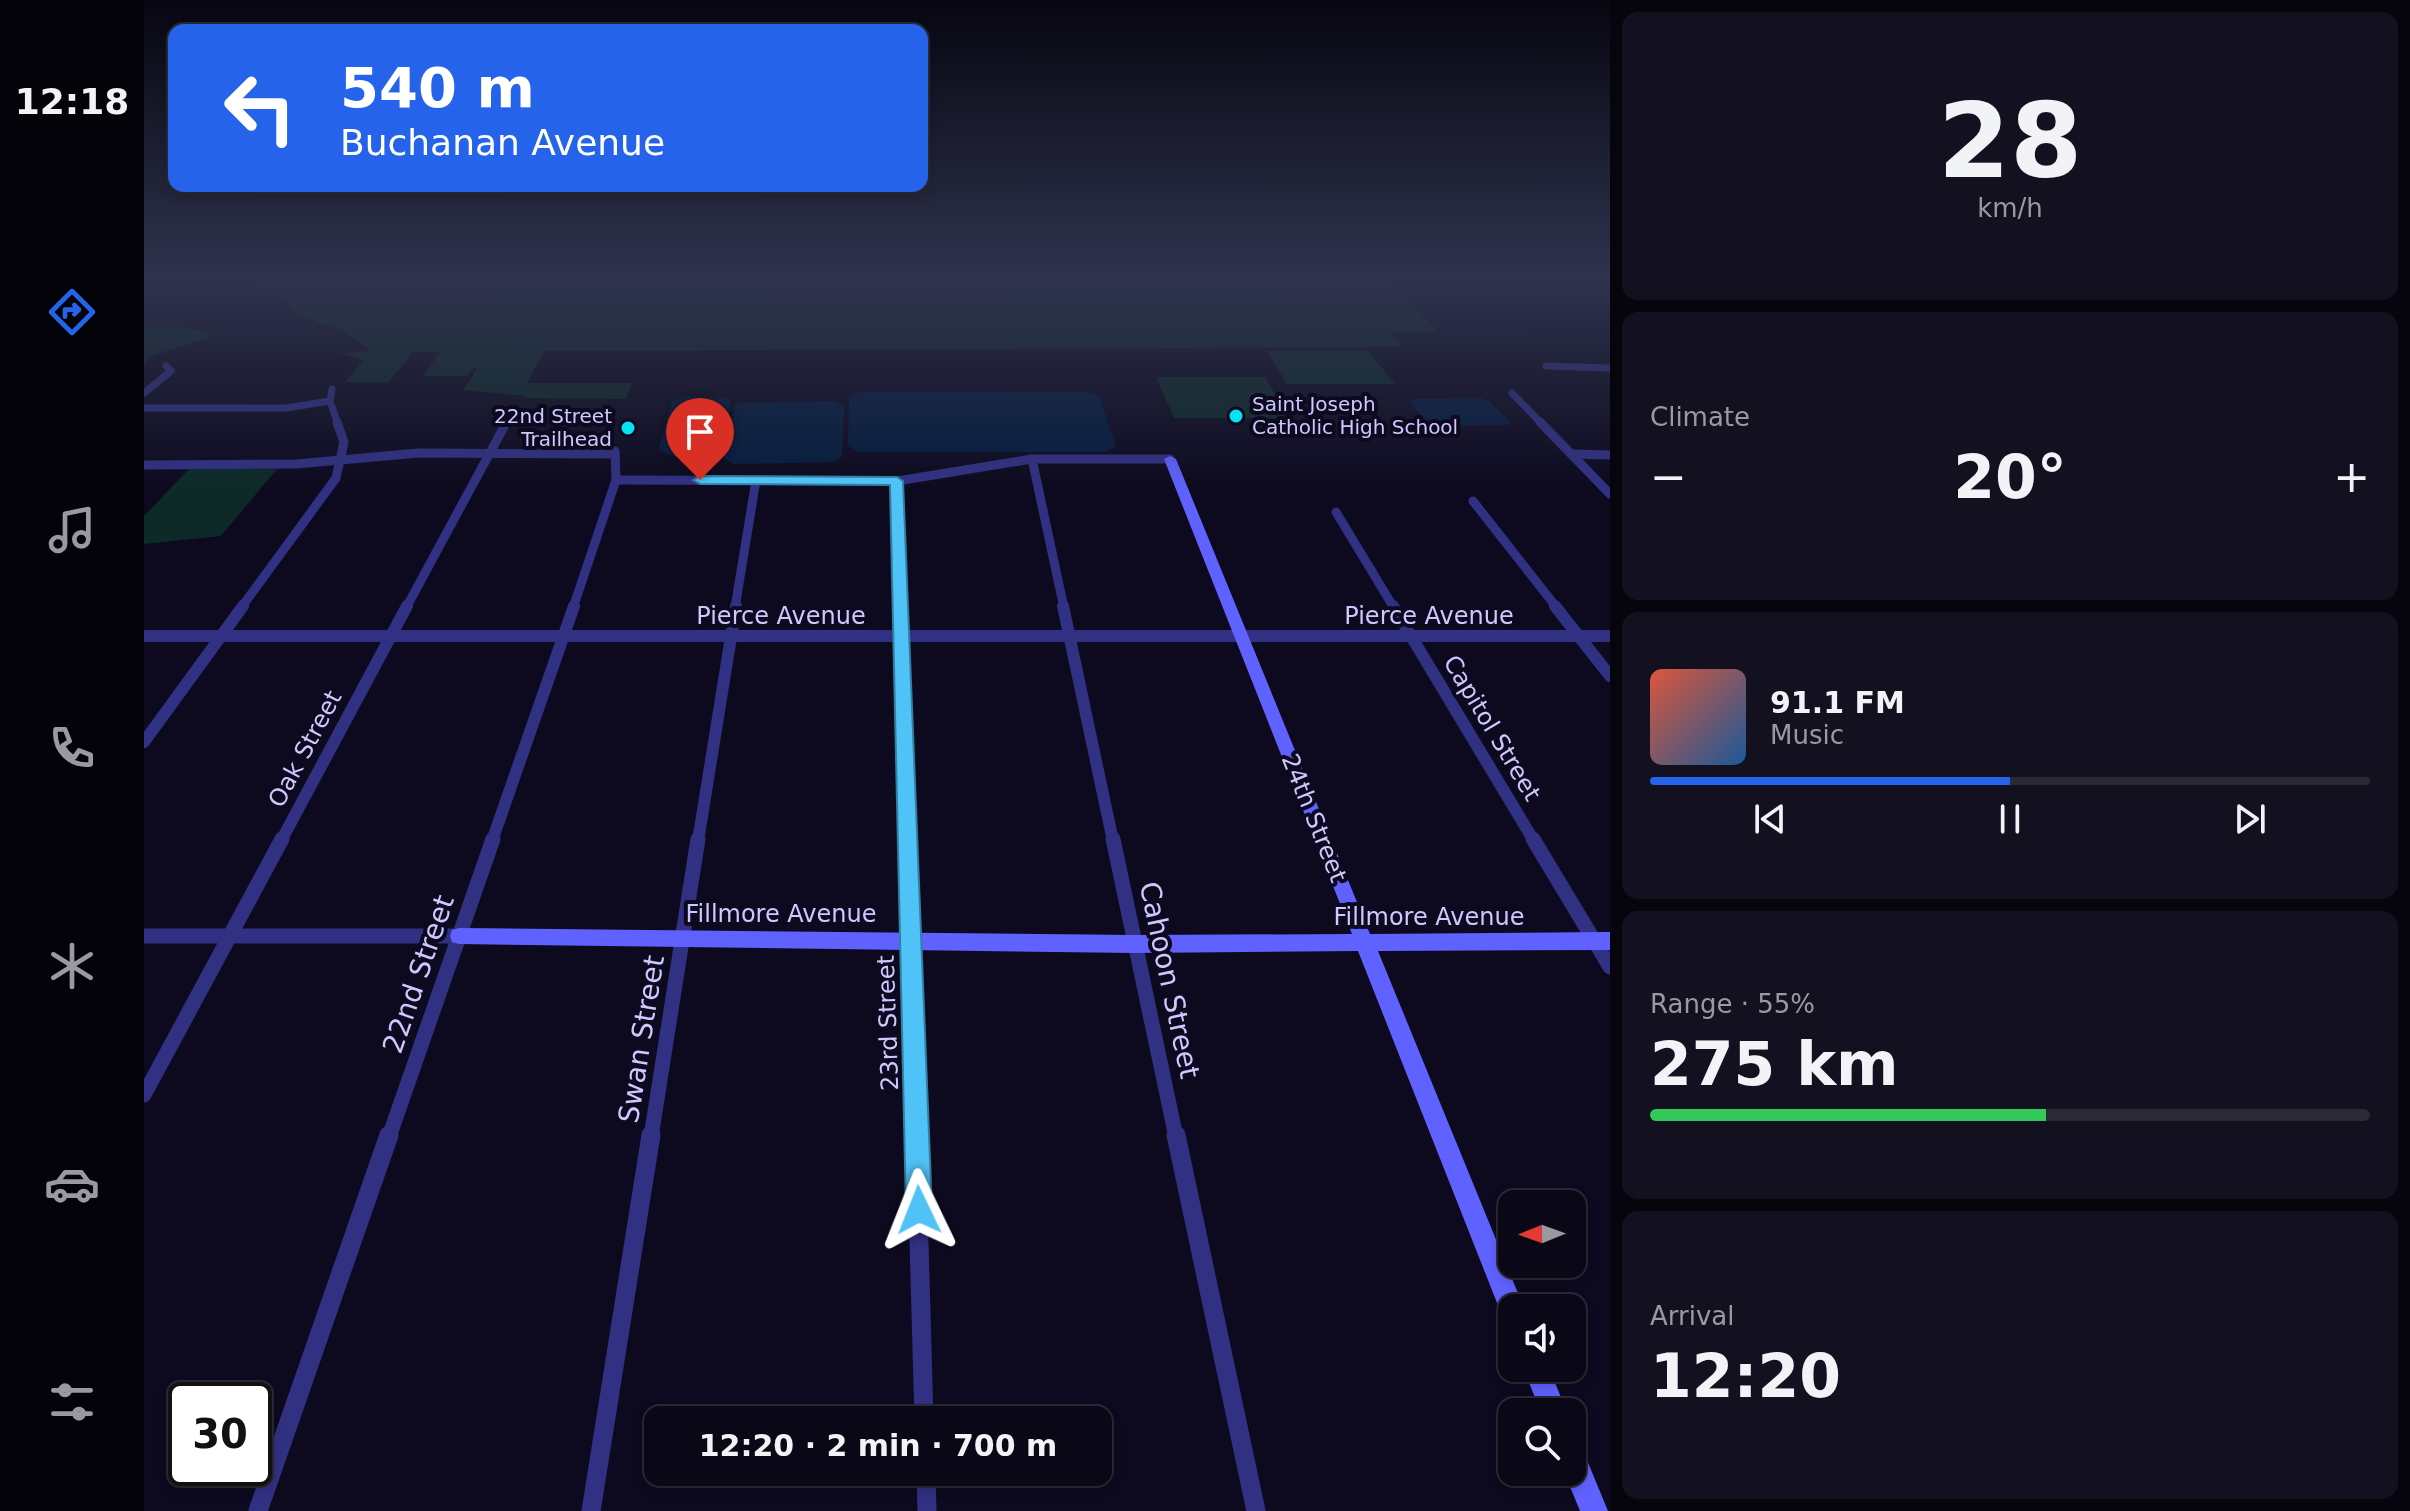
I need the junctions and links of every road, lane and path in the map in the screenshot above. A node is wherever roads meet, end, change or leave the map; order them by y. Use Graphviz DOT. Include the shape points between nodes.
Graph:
graph roads {
  1 [pos="166,366"];
  2 [pos="1546,366"];
  3 [pos="1610,368"];
  4 [pos="332,389"];
  5 [pos="144,393"];
  6 [pos="1512,393"];
  7 [pos="330,401"];
  8 [pos="144,408"];
  9 [pos="506,423"];
  10 [pos="489,453"];
  11 [pos="1571,454"];
  12 [pos="1610,455"];
  13 [pos="1032,459"];
  14 [pos="1170,459"];
  15 [pos="342,460"];
  16 [pos="144,465"];
  17 [pos="616,480"];
  18 [pos="756,480"];
  19 [pos="897,481"];
  20 [pos="1610,494"];
  21 [pos="1473,501"];
  22 [pos="1336,512"];
  23 [pos="144,636"];
  24 [pos="221,636"];
  25 [pos="391,636"];
  26 [pos="564,636"];
  27 [pos="732,636"];
  28 [pos="903,636"];
  29 [pos="1070,636"];
  30 [pos="1242,636"];
  31 [pos="1410,636"];
  32 [pos="1579,636"];
  33 [pos="1610,636"];
  34 [pos="1610,676"];
  35 [pos="144,742"];
  36 [pos="144,936"];
  37 [pos="229,936"];
  38 [pos="459,936"];
  39 [pos="683,939"];
  40 [pos="911,940"];
  41 [pos="1602,941"];
  42 [pos="1135,944"];
  43 [pos="1364,944"];
  44 [pos="1610,967"];
  45 [pos="144,1095"];
  46 [pos="1506,1294"];
  47 [pos="924,1406"];
  48 [pos="926,1486"];
  49 [pos="1584,1486"];
  50 [pos="258,1511"];
  51 [pos="591,1511"];
  52 [pos="927,1511"];
  53 [pos="1256,1511"];
  54 [pos="1594,1511"];
  1 -- 5 [label="street" via="171,371"];
  2 -- 3 [label="street"];
  4 -- 7 [label="street"];
  6 -- 11 [label="street"];
  7 -- 8 [label="street" via="286,408"];
  7 -- 15 [label="street" via="344,442"];
  9 -- 10 [label="street, Oak Street"];
  10 -- 15 [label="street"];
  10 -- 17 [label="street, 22nd Street" via="615,453"];
  10 -- 25 [label="street, Oak Street"];
  11 -- 12 [label="street"];
  11 -- 20 [label="street"];
  13 -- 14 [label="street"];
  13 -- 19 [label="street"];
  13 -- 29 [label="street, Cahoon Street"];
  14 -- 30 [label="street, 24th Street"];
  15 -- 16 [label="street"];
  15 -- 24 [label="street" via="336,478"];
  17 -- 18 [label="street"];
  17 -- 26 [label="street, 22nd Street"];
  18 -- 19 [label="street"];
  18 -- 27 [label="street, Swan Street"];
  19 -- 28 [label="street, 23rd Street"];
  21 -- 32 [label="street"];
  22 -- 31 [label="street, Capitol Street"];
  23 -- 24 [label="street, Pierce Avenue"];
  24 -- 25 [label="street, Pierce Avenue"];
  24 -- 35 [label="street"];
  25 -- 26 [label="street, Pierce Avenue"];
  25 -- 37 [label="street, Oak Street"];
  26 -- 27 [label="street, Pierce Avenue"];
  26 -- 38 [label="street, 22nd Street"];
  27 -- 28 [label="street, Pierce Avenue"];
  27 -- 39 [label="street, Swan Street"];
  28 -- 29 [label="street, Pierce Avenue"];
  28 -- 40 [label="street, 23rd Street"];
  29 -- 30 [label="street, Pierce Avenue"];
  29 -- 42 [label="street, Cahoon Street"];
  30 -- 31 [label="street, Pierce Avenue"];
  30 -- 43 [label="street, 24th Street"];
  31 -- 32 [label="street, Pierce Avenue"];
  31 -- 41 [label="street, Capitol Street"];
  32 -- 33 [label="street, Pierce Avenue"];
  32 -- 34 [label="street"];
  36 -- 37 [label="street, Fillmore Avenue"];
  37 -- 38 [label="street, Fillmore Avenue"];
  37 -- 45 [label="street, Oak Street"];
  38 -- 39 [label="street, Fillmore Avenue"];
  38 -- 50 [label="street, 22nd Street"];
  39 -- 40 [label="street, Fillmore Avenue"];
  39 -- 51 [label="street, Swan Street"];
  40 -- 42 [label="street, Fillmore Avenue"];
  40 -- 47 [label="street, 23rd Street"];
  41 -- 43 [label="street, Fillmore Avenue"];
  41 -- 44 [label="street, Capitol Street"];
  42 -- 43 [label="street, Fillmore Avenue"];
  42 -- 53 [label="street, Cahoon Street"];
  43 -- 46 [label="street, 24th Street"];
  48 -- 52 [label="street"];
  49 -- 54 [label="street"];
}
